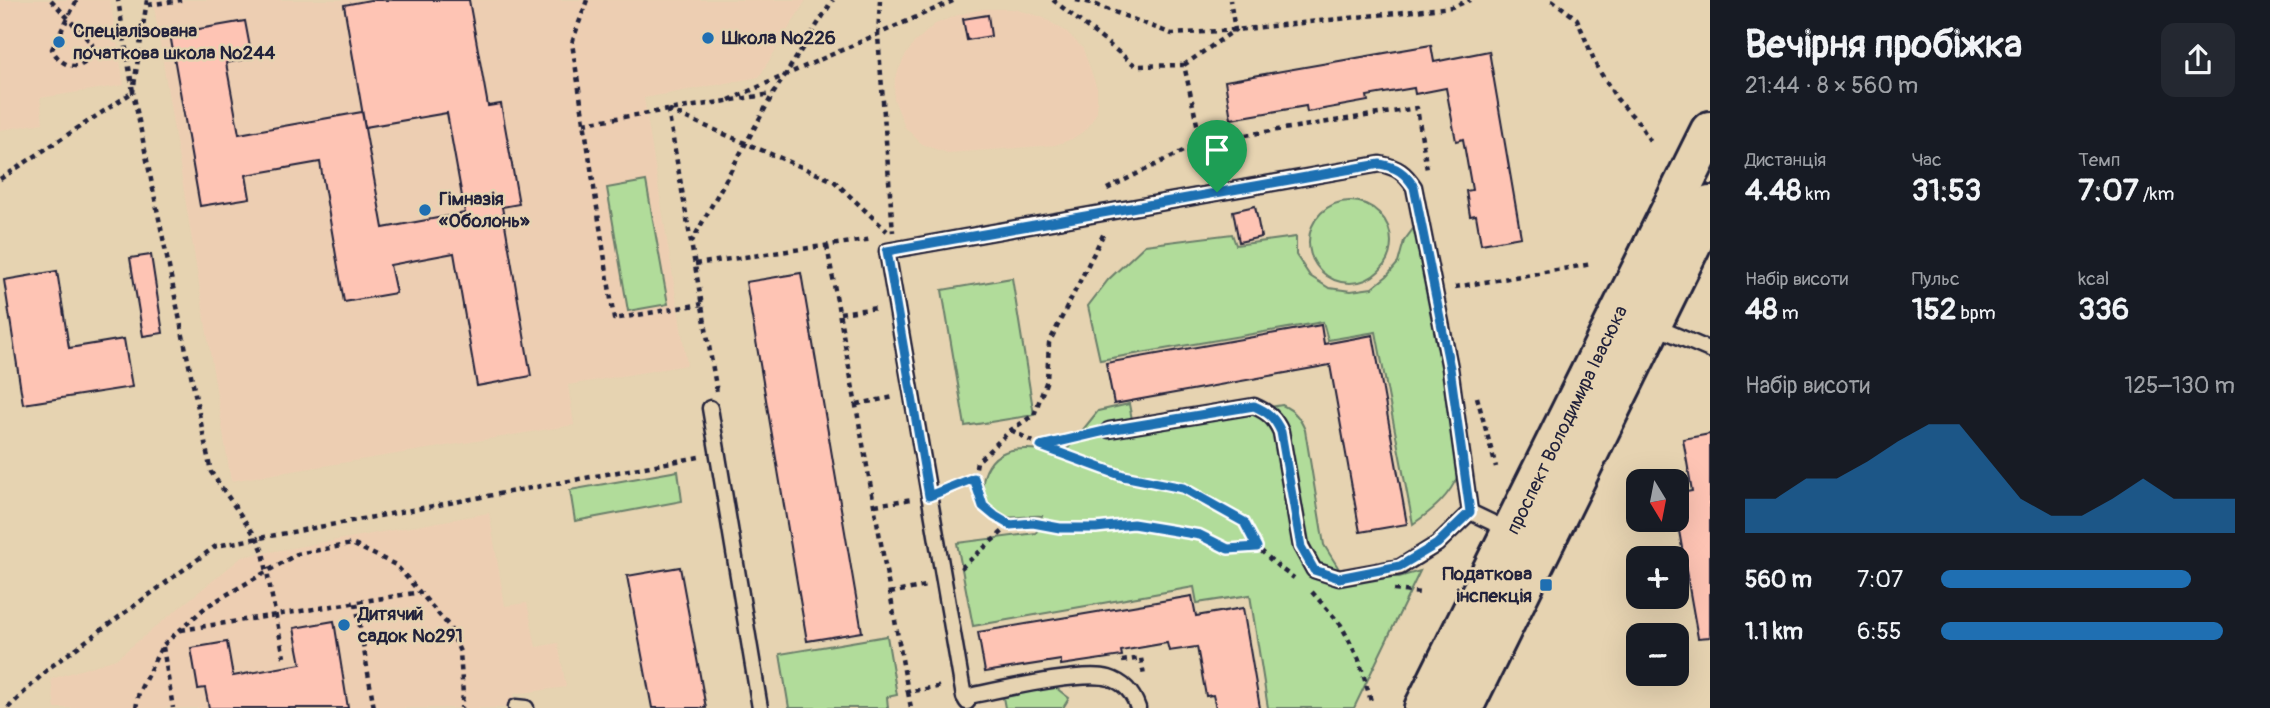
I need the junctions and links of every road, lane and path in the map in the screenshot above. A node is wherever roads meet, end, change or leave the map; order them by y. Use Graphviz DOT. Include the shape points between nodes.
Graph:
graph roads {
  1 [pos="51,0"];
  2 [pos="77,0"];
  3 [pos="118,0"];
  4 [pos="181,0"];
  5 [pos="587,0"];
  6 [pos="833,0"];
  7 [pos="880,0"];
  8 [pos="954,0"];
  9 [pos="1053,0"];
  10 [pos="1076,0"];
  11 [pos="1230,0"];
  12 [pos="1470,0"];
  13 [pos="1552,0"];
  14 [pos="148,3"];
  15 [pos="67,18"];
  16 [pos="1235,30"];
  17 [pos="878,36"];
  18 [pos="1184,65"];
  19 [pos="785,75"];
  20 [pos="133,92"];
  21 [pos="773,93"];
  22 [pos="729,100"];
  23 [pos="668,110"];
  24 [pos="584,123"];
  25 [pos="1710,131"];
  26 [pos="1201,142"];
  27 [pos="746,144"];
  28 [pos="1652,144"];
  29 [pos="1427,172"];
  30 [pos="0,179"];
  31 [pos="1104,191"];
  32 [pos="1710,206"];
  33 [pos="1119,209"];
  34 [pos="893,236"];
  35 [pos="691,243"];
  36 [pos="695,264"];
  37 [pos="1592,264"];
  38 [pos="1447,289"];
  39 [pos="702,304"];
  40 [pos="897,305"];
  41 [pos="840,313"];
  42 [pos="1652,325"];
  43 [pos="1710,350"];
  44 [pos="1475,390"];
  45 [pos="912,394"];
  46 [pos="857,404"];
  47 [pos="710,408"];
  48 [pos="1011,430"];
  49 [pos="1109,430"];
  50 [pos="1041,446"];
  51 [pos="718,454"];
  52 [pos="1496,467"];
  53 [pos="974,478"];
  54 [pos="929,496"];
  55 [pos="875,505"];
  56 [pos="1470,512"];
  57 [pos="1010,525"];
  58 [pos="1511,532"];
  59 [pos="258,540"];
  60 [pos="1257,547"];
  61 [pos="267,570"];
  62 [pos="1297,580"];
  63 [pos="944,582"];
  64 [pos="1306,585"];
  65 [pos="422,592"];
  66 [pos="890,593"];
  67 [pos="356,603"];
  68 [pos="276,616"];
  69 [pos="180,630"];
  70 [pos="162,646"];
  71 [pos="284,657"];
  72 [pos="908,692"];
  73 [pos="1371,701"];
  74 [pos="1469,704"];
  75 [pos="516,707"];
  76 [pos="8,708"];
  77 [pos="136,708"];
  78 [pos="173,708"];
  79 [pos="374,708"];
  80 [pos="461,708"];
  81 [pos="526,708"];
  82 [pos="760,708"];
  83 [pos="911,708"];
  84 [pos="1138,708"];
  85 [pos="1424,708"];
  1 -- 15 [label="path"];
  2 -- 15 [label="path"];
  3 -- 20 [label="path"];
  4 -- 14 [label="path"];
  5 -- 24 [label="path" via="572,43"];
  6 -- 19 [label="path"];
  7 -- 17 [label="path"];
  8 -- 17 [label="path"];
  9 -- 18 [label="path" via="1136,66"];
  10 -- 16 [label="path" via="1172,34"];
  11 -- 16 [label="path"];
  12 -- 16 [label="path" via="1452,7"];
  13 -- 28 [label="path" via="1577,19 1597,66"];
  14 -- 20 [label="path"];
  15 -- 15 [label="path" via="92,44 86,63 65,64 52,49"];
  16 -- 18 [label="path"];
  17 -- 19 [label="path"];
  17 -- 34 [label="path"];
  18 -- 26 [label="path"];
  19 -- 21 [label="path"];
  19 -- 22 [label="path"];
  20 -- 30 [label="path"];
  20 -- 59 [label="path" via="211,472"];
  21 -- 22 [label="path"];
  21 -- 27 [label="path"];
  22 -- 23 [label="path"];
  23 -- 24 [label="path"];
  23 -- 27 [label="path"];
  24 -- 39 [label="path" via="614,319"];
  25 -- 58 [label="street, проспект Володимира Івасюка"];
  26 -- 29 [label="path" via="1417,108"];
  26 -- 31 [label="path"];
  27 -- 34 [label="path" via="834,181"];
  27 -- 35 [label="path"];
  32 -- 42 [label="street, проспект Володимира Івасюка"];
  33 -- 40 [label="lane" via="887,251"];
  33 -- 48 [label="path" via="1049,343 1047,380 1034,415"];
  33 -- 56 [label="lane" via="1380,164 1407,176 1414,187 1450,368"];
  34 -- 36 [label="path"];
  37 -- 38 [label="path"];
  40 -- 41 [label="path"];
  40 -- 45 [label="lane"];
  42 -- 43 [label="lane"];
  42 -- 74 [label="street, проспект Володимира Івасюка"];
  44 -- 52 [label="path"];
  45 -- 46 [label="path"];
  45 -- 54 [label="lane"];
  47 -- 51 [label="lane"];
  48 -- 50 [label="path"];
  48 -- 53 [label="path" via="977,462"];
  49 -- 50 [label="path"];
  49 -- 56 [label="lane" via="1254,406 1266,411 1281,432 1301,547 1314,570 1339,578 1400,566 1437,544"];
  50 -- 60 [label="path" via="1123,476 1183,488 1244,522"];
  51 -- 59 [label="path"];
  51 -- 82 [label="lane"];
  53 -- 54 [label="path"];
  53 -- 57 [label="path" via="983,506"];
  54 -- 55 [label="path"];
  54 -- 63 [label="lane"];
  56 -- 58 [label="lane"];
  57 -- 60 [label="path" via="1096,528 1133,524 1200,535 1228,549"];
  57 -- 63 [label="path"];
  58 -- 85 [label="street, проспект Володимира Івасюка"];
  59 -- 61 [label="path"];
  59 -- 76 [label="path" via="216,546 49,668"];
  60 -- 62 [label="path"];
  61 -- 65 [label="path" via="297,554 352,544 396,565"];
  61 -- 68 [label="path"];
  61 -- 69 [label="path" via="207,606"];
  63 -- 66 [label="path"];
  63 -- 84 [label="lane" via="965,700 1097,676 1120,683 1134,696"];
  64 -- 73 [label="path" via="1341,625 1360,660"];
  65 -- 67 [label="path"];
  65 -- 80 [label="path" via="449,626 460,652"];
  67 -- 68 [label="path"];
  67 -- 79 [label="path"];
  68 -- 69 [label="path"];
  68 -- 71 [label="path"];
  69 -- 70 [label="path"];
  70 -- 77 [label="path"];
  70 -- 78 [label="path"];
  72 -- 83 [label="path"];
  75 -- 81 [label="lane"];
}
